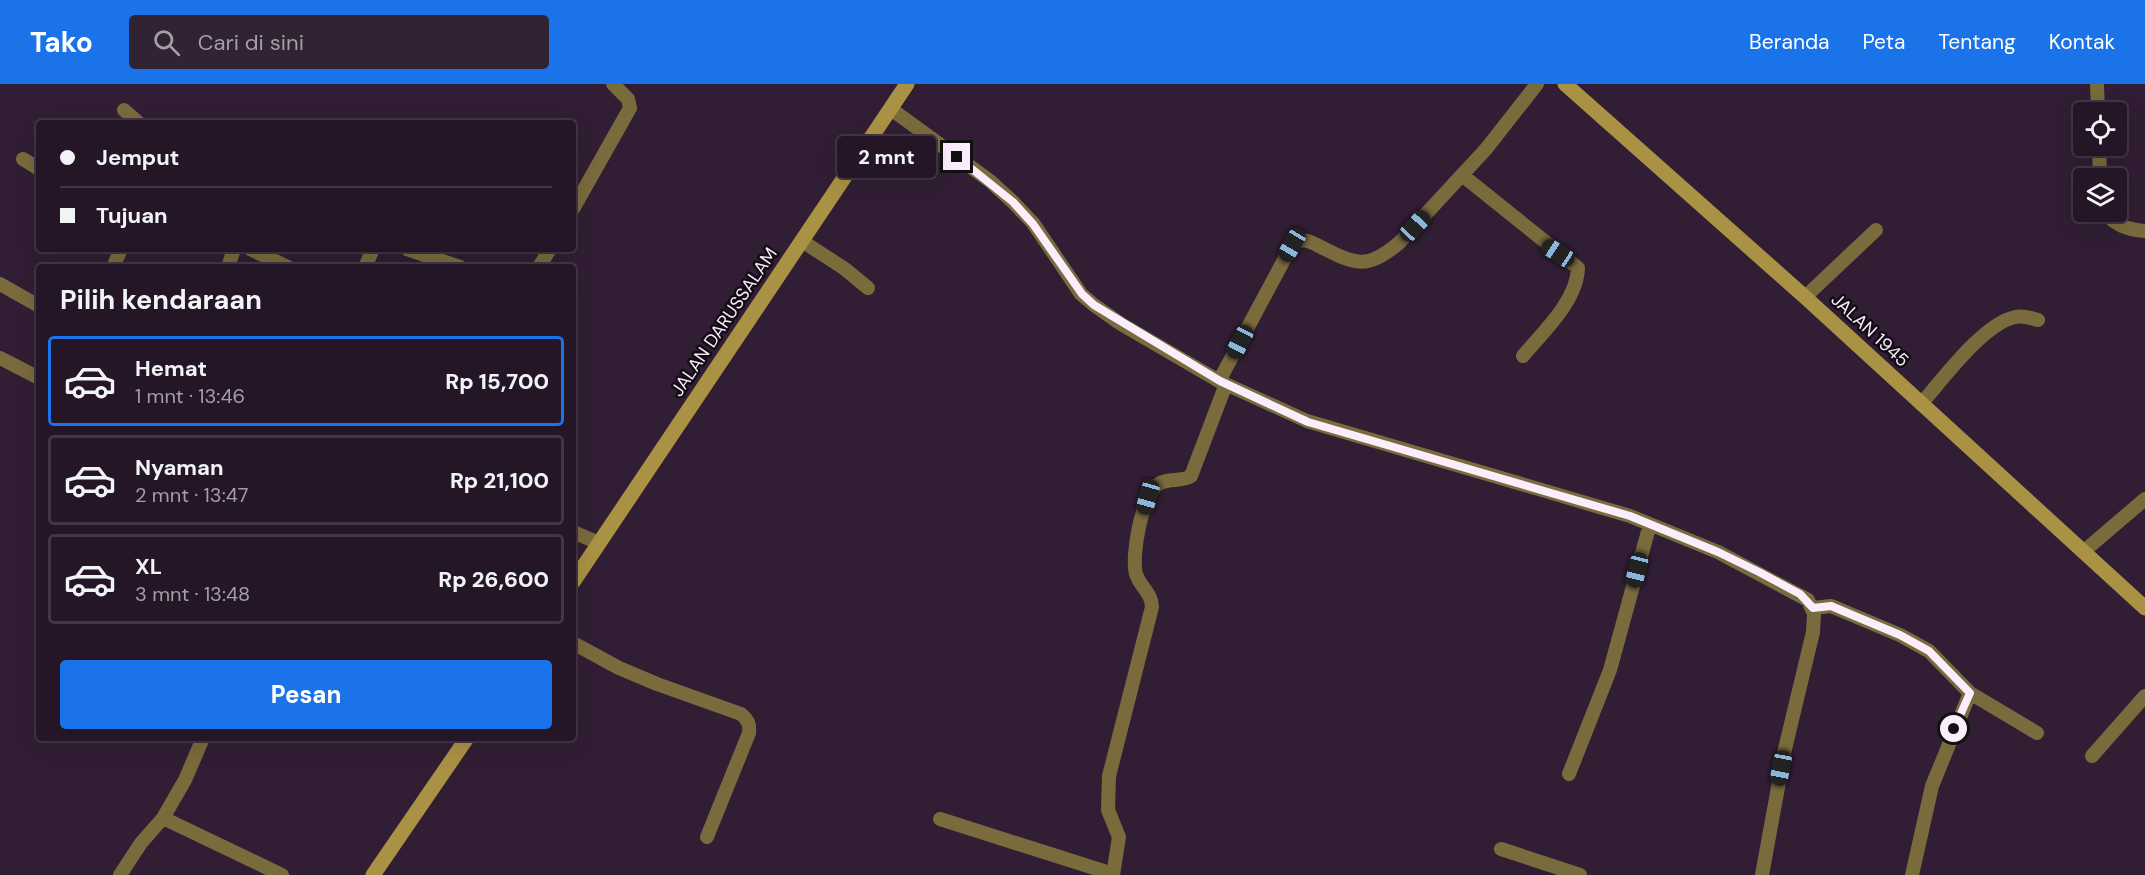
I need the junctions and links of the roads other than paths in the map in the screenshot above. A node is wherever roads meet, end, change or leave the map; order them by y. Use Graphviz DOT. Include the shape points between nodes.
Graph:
graph roads {
  1 [pos="613,84"];
  2 [pos="907,84"];
  3 [pos="1537,84"];
  4 [pos="1565,84"];
  5 [pos="2097,84"];
  6 [pos="2098,102"];
  7 [pos="891,109"];
  8 [pos="124,110"];
  9 [pos="136,120"];
  10 [pos="23,159"];
  11 [pos="36,167"];
  12 [pos="1462,175"];
  13 [pos="576,204"];
  14 [pos="2114,222"];
  15 [pos="1876,230"];
  16 [pos="2145,231"];
  17 [pos="802,241"];
  18 [pos="256,252"];
  19 [pos="416,252"];
  20 [pos="282,264"];
  21 [pos="451,264"];
  22 [pos="0,284"];
  23 [pos="868,288"];
  24 [pos="1805,297"];
  25 [pos="36,304"];
  26 [pos="2038,320"];
  27 [pos="1522,356"];
  28 [pos="0,358"];
  29 [pos="36,376"];
  30 [pos="1223,382"];
  31 [pos="1921,404"];
  32 [pos="2145,499"];
  33 [pos="1650,524"];
  34 [pos="576,533"];
  35 [pos="599,543"];
  36 [pos="2083,552"];
  37 [pos="576,578"];
  38 [pos="1813,608"];
  39 [pos="2145,608"];
  40 [pos="576,645"];
  41 [pos="1970,693"];
  42 [pos="2145,696"];
  43 [pos="2037,732"];
  44 [pos="202,741"];
  45 [pos="465,741"];
  46 [pos="2092,756"];
  47 [pos="1569,774"];
  48 [pos="163,818"];
  49 [pos="940,819"];
  50 [pos="708,837"];
  51 [pos="1501,849"];
  52 [pos="1113,874"];
  53 [pos="120,875"];
  54 [pos="282,875"];
  55 [pos="373,875"];
  56 [pos="1580,875"];
  57 [pos="1761,875"];
  58 [pos="1912,875"];
  1 -- 13 [label="street" via="628,99 630,108"];
  2 -- 7 [label="street, JALAN DARUSSALAM"];
  3 -- 12 [label="street"];
  4 -- 24 [label="street, JALAN 1945"];
  5 -- 6 [label="street"];
  7 -- 17 [label="street, JALAN DARUSSALAM"];
  7 -- 30 [label="street" via="1013,202 1094,305"];
  8 -- 9 [label="street"];
  10 -- 11 [label="street"];
  12 -- 27 [label="street" via="1578,268 1572,291"];
  12 -- 30 [label="street" via="1399,243 1373,261 1356,262 1310,241 1297,241 1281,264"];
  14 -- 16 [label="street"];
  15 -- 24 [label="street"];
  17 -- 23 [label="street"];
  17 -- 35 [label="street, JALAN DARUSSALAM"];
  18 -- 20 [label="street"];
  19 -- 21 [label="street"];
  22 -- 25 [label="street"];
  24 -- 31 [label="street, JALAN 1945"];
  26 -- 31 [label="street" via="2013,317 1995,328 1978,341"];
  28 -- 29 [label="street"];
  30 -- 33 [label="street" via="1308,422"];
  30 -- 52 [label="street" via="1191,476 1159,483 1153,489 1140,526 1135,569 1151,597 1152,607 1109,776 1108,810 1119,837"];
  31 -- 36 [label="street, JALAN 1945"];
  32 -- 36 [label="street"];
  33 -- 38 [label="street" via="1759,572 1800,594"];
  33 -- 47 [label="street" via="1610,670"];
  34 -- 35 [label="street"];
  35 -- 37 [label="street, JALAN DARUSSALAM"];
  36 -- 39 [label="street, JALAN 1945"];
  38 -- 41 [label="street" via="1831,606 1900,635 1929,651"];
  38 -- 57 [label="street" via="1808,657 1785,749"];
  40 -- 50 [label="street" via="619,668 741,714 750,724"];
  41 -- 43 [label="street"];
  41 -- 58 [label="street" via="1932,786"];
  42 -- 46 [label="street"];
  44 -- 48 [label="street"];
  45 -- 55 [label="street"];
  48 -- 53 [label="street"];
  48 -- 54 [label="street"];
  49 -- 52 [label="street"];
  51 -- 56 [label="street"];
}
